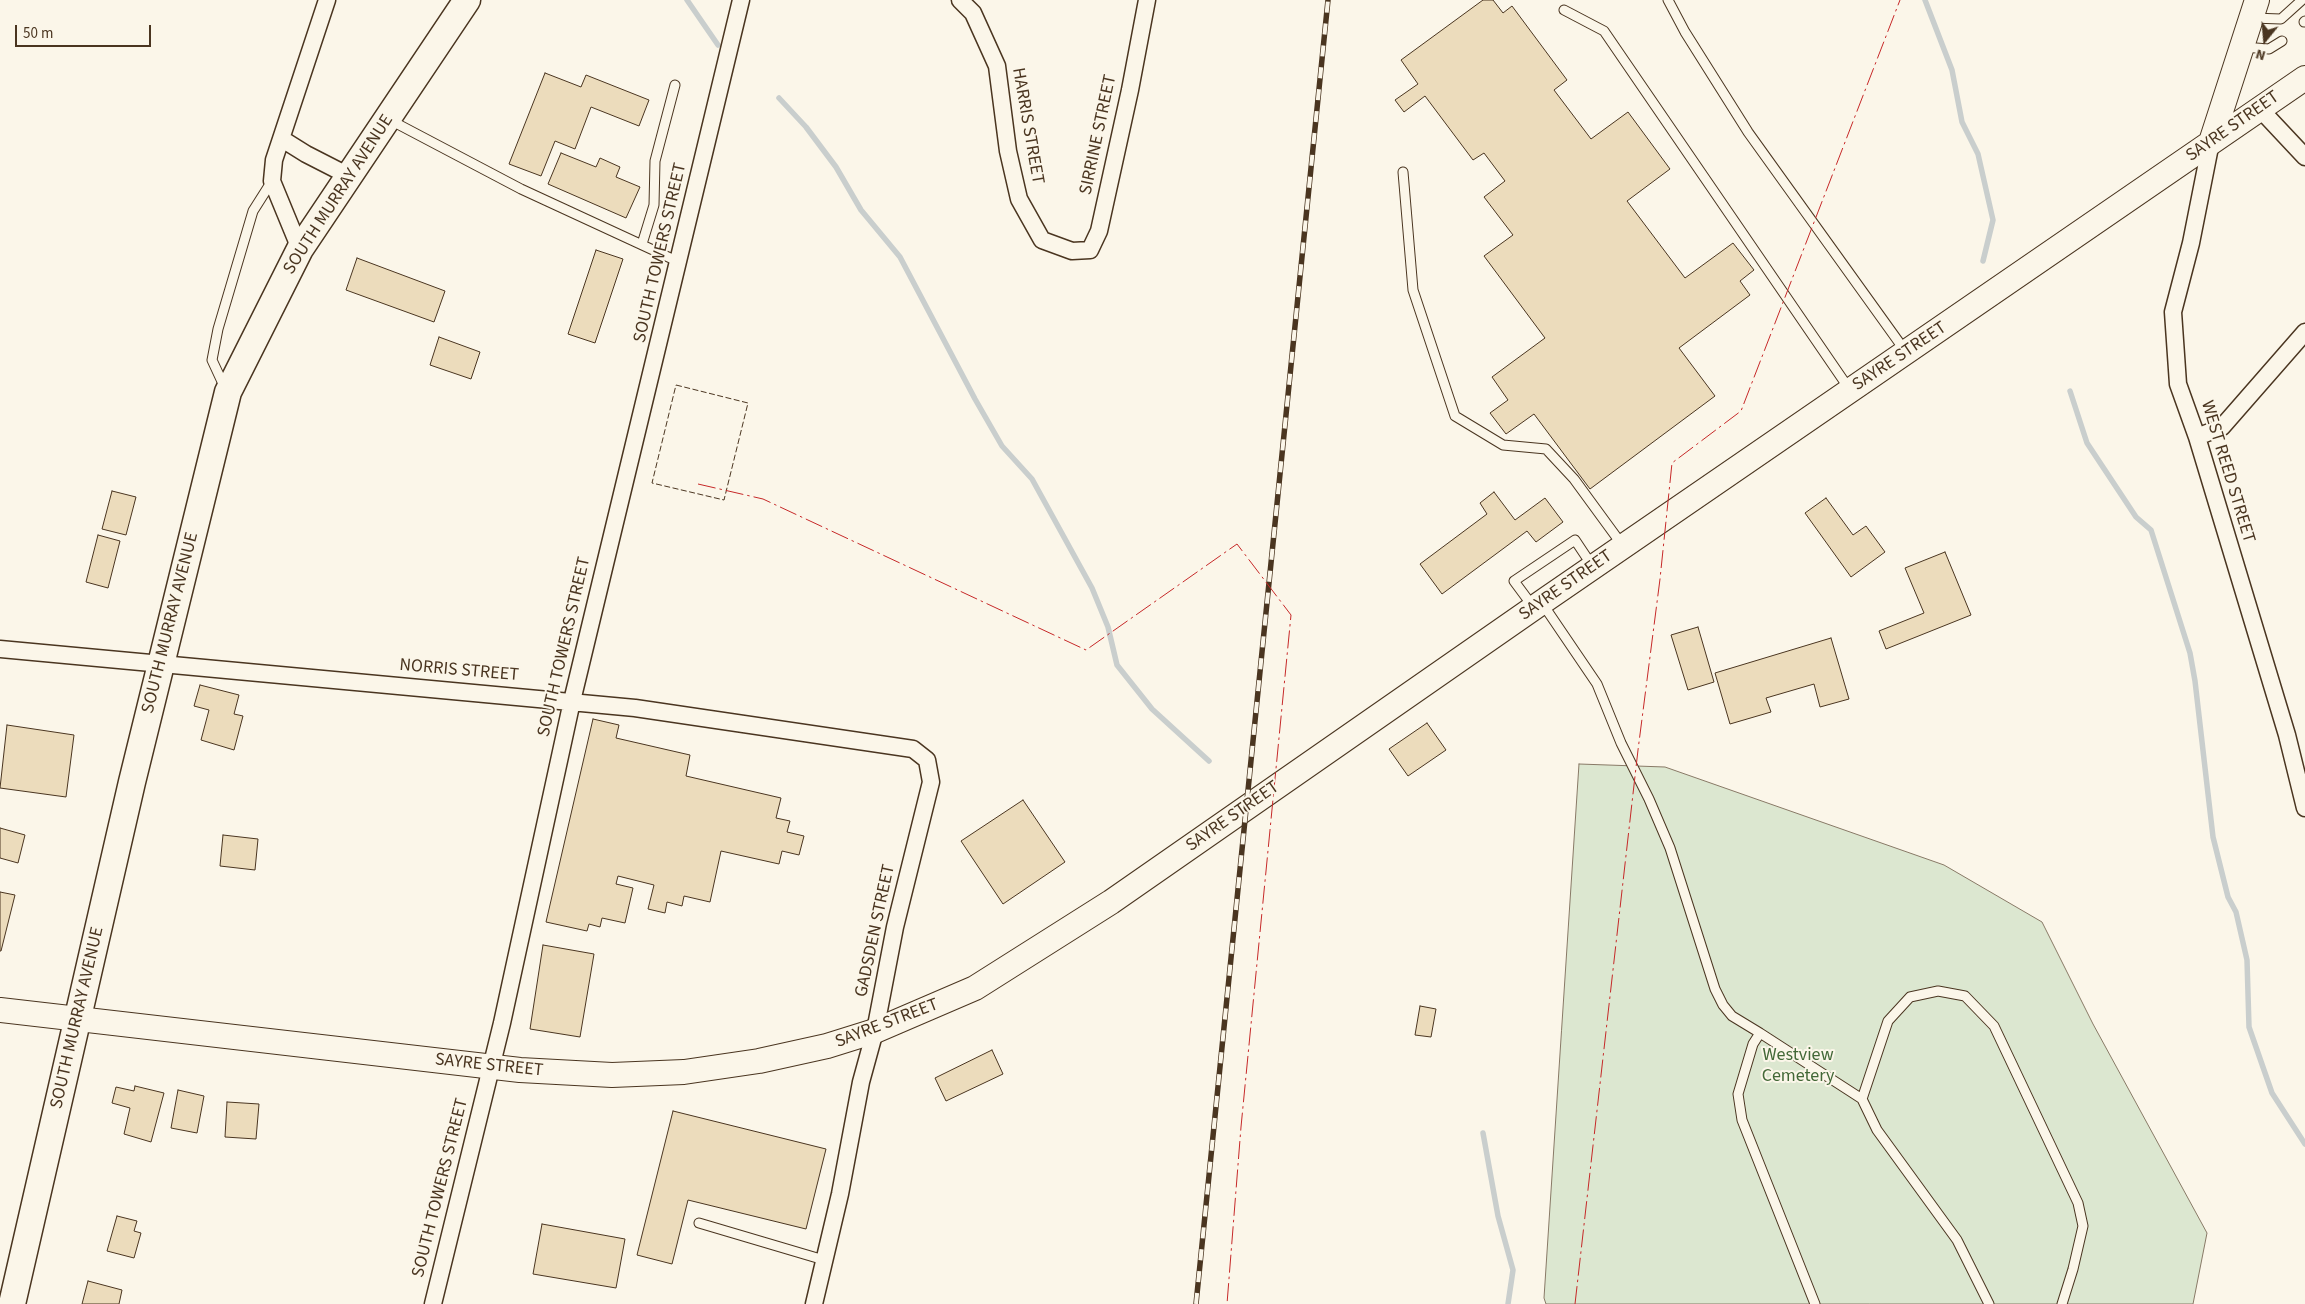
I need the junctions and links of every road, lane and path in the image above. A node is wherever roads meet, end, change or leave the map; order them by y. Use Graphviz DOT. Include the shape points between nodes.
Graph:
graph roads {
  1 [pos="327,0"];
  2 [pos="468,0"];
  3 [pos="741,0"];
  4 [pos="960,0"];
  5 [pos="1147,0"];
  6 [pos="1668,0"];
  7 [pos="2302,0"];
  8 [pos="2255,9"];
  9 [pos="1564,10"];
  10 [pos="2282,41"];
  11 [pos="2243,46"];
  12 [pos="2305,78"];
  13 [pos="675,84"];
  14 [pos="2260,109"];
  15 [pos="387,119"];
  16 [pos="282,139"];
  17 [pos="2211,142"];
  18 [pos="2305,157"];
  19 [pos="1403,172"];
  20 [pos="349,176"];
  21 [pos="272,181"];
  22 [pos="642,244"];
  23 [pos="300,248"];
  24 [pos="1063,248"];
  25 [pos="679,262"];
  26 [pos="2305,332"];
  27 [pos="1906,352"];
  28 [pos="1850,390"];
  29 [pos="228,392"];
  30 [pos="2197,437"];
  31 [pos="1624,546"];
  32 [pos="1593,567"];
  33 [pos="1538,605"];
  34 [pos="0,649"];
  35 [pos="161,662"];
  36 [pos="572,701"];
  37 [pos="913,750"];
  38 [pos="2302,782"];
  39 [pos="2305,808"];
  40 [pos="0,1010"];
  41 [pos="77,1020"];
  42 [pos="875,1031"];
  43 [pos="1760,1033"];
  44 [pos="491,1067"];
  45 [pos="1862,1099"];
  46 [pos="699,1223"];
  47 [pos="824,1260"];
  48 [pos="12,1304"];
  49 [pos="433,1304"];
  50 [pos="814,1304"];
  51 [pos="1815,1304"];
  52 [pos="1990,1304"];
  53 [pos="2062,1304"];
  1 -- 16 [label="street"];
  2 -- 15 [label="main road, SOUTH MURRAY AVENUE"];
  3 -- 25 [label="street, SOUTH TOWERS STREET"];
  4 -- 24 [label="street, HARRIS STREET" via="973,13 997,66 1008,151 1020,199 1042,240"];
  5 -- 24 [label="street, SIRRINE STREET" via="1099,231 1090,250"];
  6 -- 27 [label="lane" via="1684,32 1748,132"];
  7 -- 8 [label="lane" via="2281,19"];
  8 -- 11 [label="main road"];
  9 -- 28 [label="lane" via="1604,31"];
  10 -- 11 [label="lane" via="2269,49"];
  11 -- 17 [label="main road"];
  12 -- 14 [label="main road, SAYRE STREET"];
  13 -- 22 [label="lane" via="655,161 654,205"];
  14 -- 17 [label="main road, SAYRE STREET"];
  14 -- 18 [label="street"];
  15 -- 20 [label="main road, SOUTH MURRAY AVENUE"];
  15 -- 22 [label="lane" via="521,189"];
  16 -- 20 [label="street"];
  16 -- 21 [label="street" via="274,160"];
  17 -- 27 [label="main road, SAYRE STREET"];
  17 -- 30 [label="street, WEST REED STREET" via="2191,243 2173,312 2178,384"];
  19 -- 31 [label="lane" via="1413,290 1455,416 1503,445 1546,450 1574,479"];
  20 -- 23 [label="main road, SOUTH MURRAY AVENUE"];
  21 -- 23 [label="street"];
  21 -- 29 [label="lane" via="253,211 218,329 212,360"];
  22 -- 25 [label="lane"];
  23 -- 29 [label="main road, SOUTH MURRAY AVENUE"];
  25 -- 36 [label="street, SOUTH TOWERS STREET"];
  26 -- 30 [label="street" via="2222,427"];
  27 -- 28 [label="main road, SAYRE STREET"];
  28 -- 31 [label="main road, SAYRE STREET"];
  29 -- 35 [label="main road, SOUTH MURRAY AVENUE"];
  30 -- 38 [label="street, WEST REED STREET"];
  31 -- 32 [label="main road, SAYRE STREET"];
  32 -- 33 [label="main road, SAYRE STREET"];
  32 -- 33 [label="lane" via="1575,540 1514,581"];
  33 -- 42 [label="main road, SAYRE STREET" via="1103,908 975,988"];
  33 -- 43 [label="lane" via="1596,684 1670,848 1723,1005 1732,1016"];
  34 -- 35 [label="street, NORRIS STREET"];
  35 -- 36 [label="street, NORRIS STREET"];
  35 -- 41 [label="main road, SOUTH MURRAY AVENUE"];
  36 -- 37 [label="street, NORRIS STREET"];
  36 -- 44 [label="street, SOUTH TOWERS STREET"];
  37 -- 42 [label="street, GADSDEN STREET" via="927,760 931,782 895,927"];
  38 -- 39 [label="street, WEST REED STREET"];
  40 -- 41 [label="main road, SAYRE STREET"];
  41 -- 44 [label="main road, SAYRE STREET"];
  41 -- 48 [label="main road, SOUTH MURRAY AVENUE"];
  42 -- 44 [label="main road, SAYRE STREET" via="827,1046 759,1061 684,1072 612,1075"];
  42 -- 47 [label="street, GADSDEN STREET" via="861,1082"];
  43 -- 45 [label="lane"];
  43 -- 51 [label="lane" via="1753,1044 1738,1094 1742,1120"];
  44 -- 49 [label="street, SOUTH TOWERS STREET"];
  45 -- 52 [label="lane" via="1877,1130 1957,1240"];
  45 -- 53 [label="lane" via="1888,1021 1910,997 1938,991 1965,996 1994,1026 2078,1203 2083,1226"];
  46 -- 47 [label="lane"];
  47 -- 50 [label="street, GADSDEN STREET"];
}
